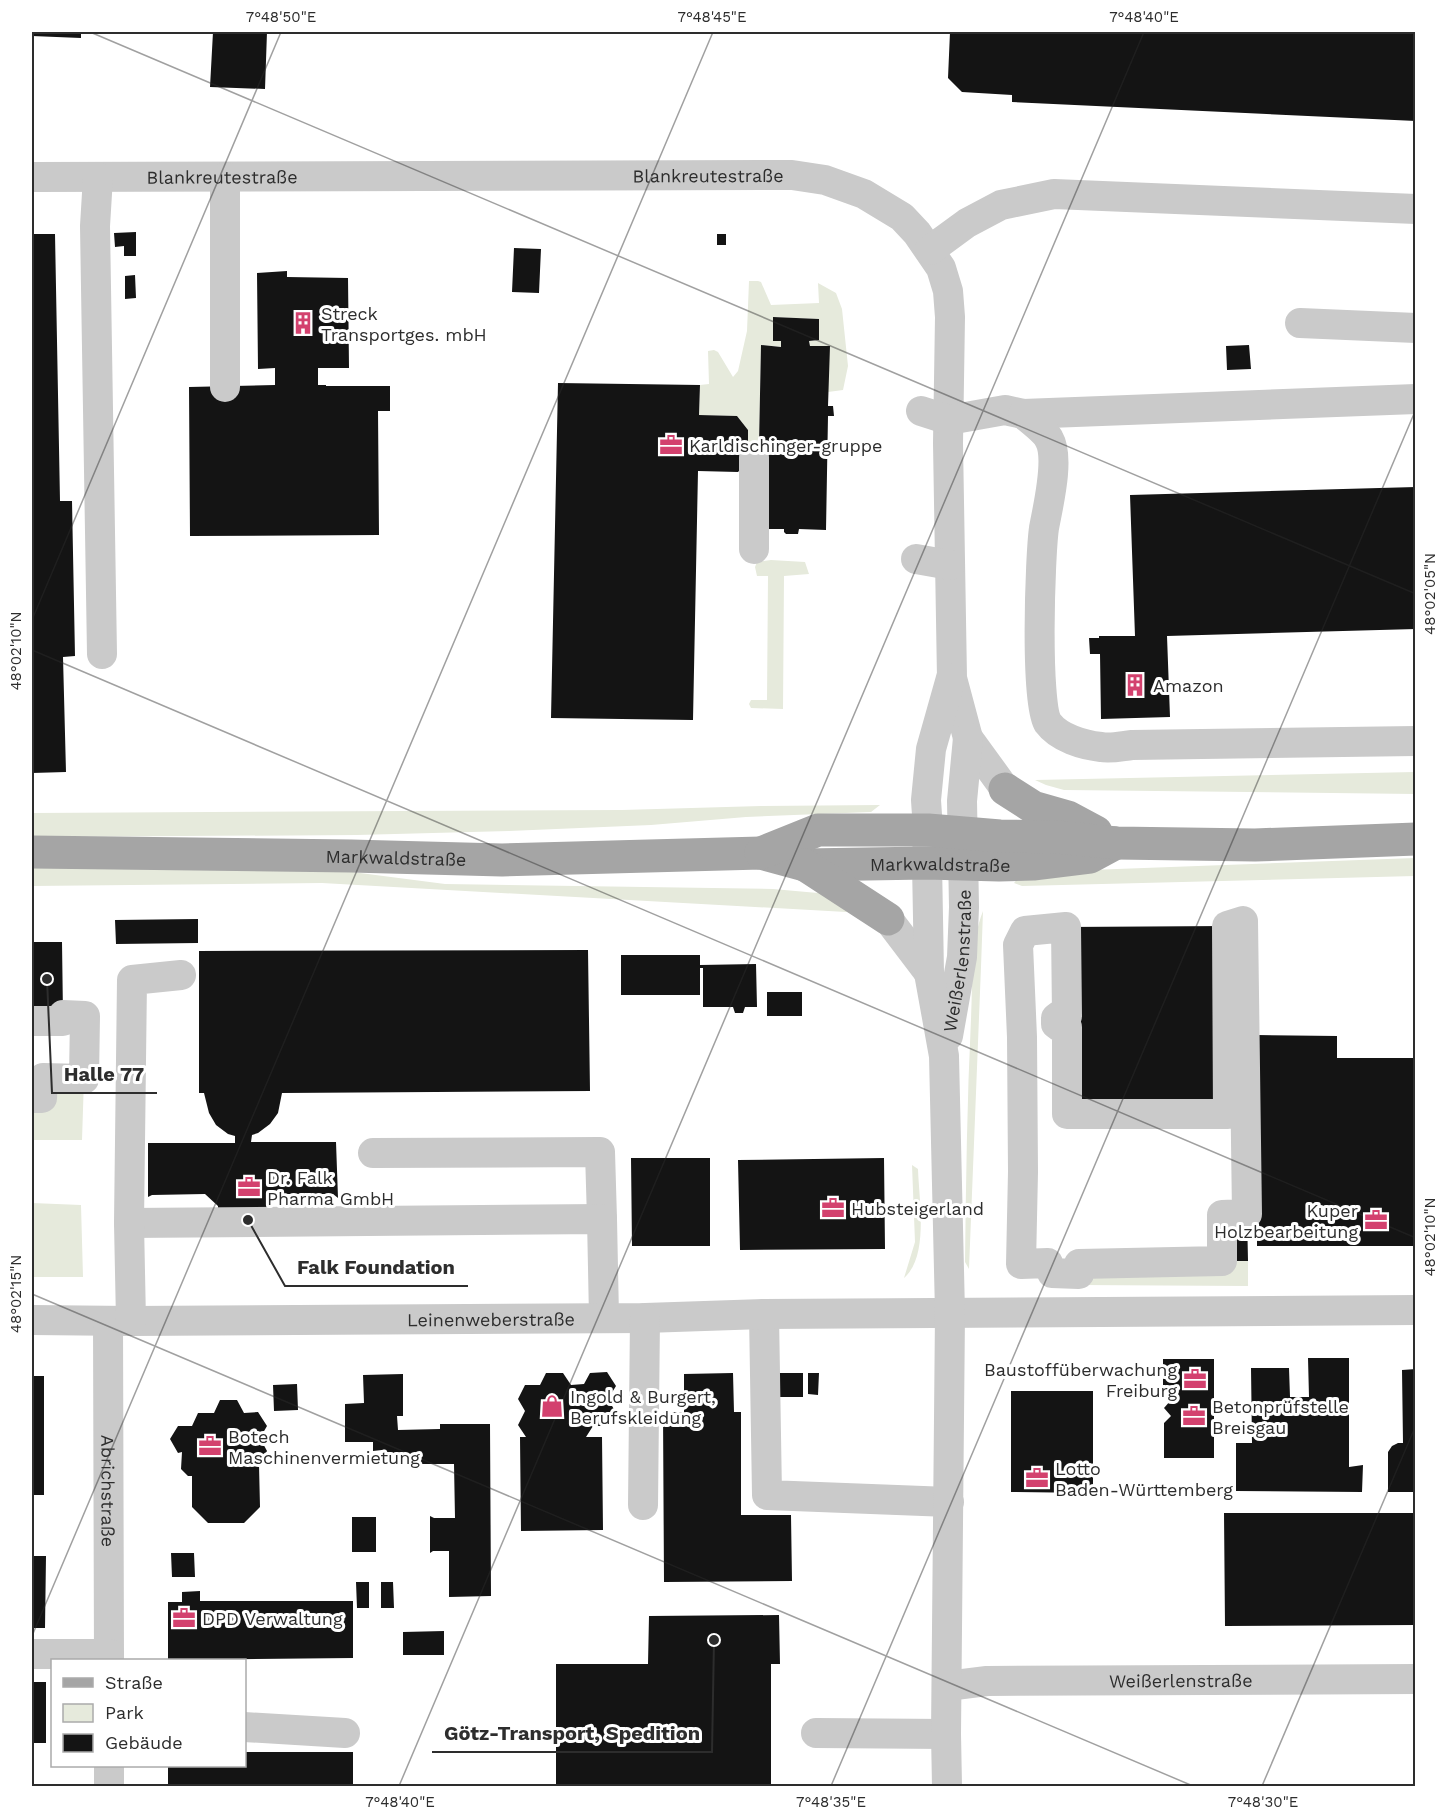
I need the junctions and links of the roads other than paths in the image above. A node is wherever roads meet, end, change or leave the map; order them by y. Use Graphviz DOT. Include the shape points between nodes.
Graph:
graph roads {
  1 [pos="32,177"];
  2 [pos="98,177"];
  3 [pos="225,177"];
  4 [pos="1416,209"];
  5 [pos="930,250"];
  6 [pos="1300,323"];
  7 [pos="1416,328"];
  8 [pos="225,387"];
  9 [pos="1416,399"];
  10 [pos="1023,414"];
  11 [pos="935,415"];
  12 [pos="754,457"];
  13 [pos="754,549"];
  14 [pos="916,559"];
  15 [pos="950,565"];
  16 [pos="102,654"];
  17 [pos="951,678"];
  18 [pos="969,738"];
  19 [pos="1416,741"];
  20 [pos="1005,789"];
  21 [pos="928,830"];
  22 [pos="1416,840"];
  23 [pos="1116,843"];
  24 [pos="962,849"];
  25 [pos="32,852"];
  26 [pos="761,854"];
  27 [pos="927,863"];
  28 [pos="805,865"];
  29 [pos="888,919"];
  30 [pos="929,973"];
  31 [pos="181,975"];
  32 [pos="32,1021"];
  33 [pos="944,1056"];
  34 [pos="32,1098"];
  35 [pos="374,1154"];
  36 [pos="602,1219"];
  37 [pos="129,1223"];
  38 [pos="1079,1274"];
  39 [pos="1416,1310"];
  40 [pos="950,1313"];
  41 [pos="764,1314"];
  42 [pos="604,1317"];
  43 [pos="645,1318"];
  44 [pos="32,1320"];
  45 [pos="119,1321"];
  46 [pos="949,1502"];
  47 [pos="643,1505"];
  48 [pos="32,1654"];
  49 [pos="109,1657"];
  50 [pos="1416,1679"];
  51 [pos="946,1686"];
  52 [pos="246,1727"];
  53 [pos="345,1733"];
  54 [pos="816,1733"];
  55 [pos="946,1734"];
  56 [pos="109,1767"];
  57 [pos="109,1786"];
  58 [pos="947,1786"];
  1 -- 2 [label="street, Blankreutestraße"];
  2 -- 3 [label="street, Blankreutestraße"];
  2 -- 16 [label="street" via="95,226"];
  3 -- 5 [label="street, Blankreutestraße" via="696,183 771,174 825,180 864,194 902,217"];
  3 -- 8 [label="street"];
  4 -- 5 [label="street" via="1054,194 1001,205"];
  5 -- 11 [label="street, Blankreutestraße" via="948,291 950,317"];
  6 -- 7 [label="street"];
  9 -- 10 [label="street"];
  10 -- 11 [label="street" via="1005,410"];
  10 -- 19 [label="street" via="1049,439 1054,461 1043,538 1039,651 1042,707 1048,722 1060,734 1102,748"];
  11 -- 15 [label="street, Blankreutestraße"];
  12 -- 13 [label="street"];
  14 -- 15 [label="street"];
  15 -- 17 [label="street, Blankreutestraße"];
  17 -- 18 [label="street, Blankreutestraße"];
  17 -- 21 [label="street, Blankreutestraße" via="931,749"];
  18 -- 20 [label="street, Blankreutestraße"];
  18 -- 24 [label="street, Blankreutestraße" via="962,801"];
  20 -- 23 [label="main road" via="1033,807 1068,817"];
  21 -- 24 [label="main road, Markwaldstraße"];
  21 -- 26 [label="main road, Markwaldstraße" via="818,830"];
  21 -- 27 [label="street, Weißerlenstraße"];
  22 -- 23 [label="main road, Markwaldstraße" via="1255,845"];
  23 -- 24 [label="main road, Markwaldstraße" via="1090,857 1033,864"];
  24 -- 27 [label="main road, Markwaldstraße"];
  24 -- 33 [label="street, Weißerlenstraße" via="962,957"];
  25 -- 26 [label="main road, Markwaldstraße" via="502,860"];
  26 -- 28 [label="main road, Markwaldstraße"];
  27 -- 28 [label="main road, Markwaldstraße"];
  27 -- 30 [label="street, Weißerlenstraße"];
  28 -- 29 [label="main road"];
  29 -- 30 [label="street"];
  30 -- 33 [label="street, Weißerlenstraße"];
  31 -- 37 [label="street, Abrichstraße" via="132,980"];
  32 -- 34 [label="street" via="63,1021 63,1015 85,1016 84,1080 43,1078 42,1098"];
  33 -- 40 [label="street, Weißerlenstraße"];
  35 -- 36 [label="street" via="600,1152"];
  36 -- 37 [label="street"];
  36 -- 42 [label="street"];
  37 -- 45 [label="street, Abrichstraße"];
  38 -- 38 [label="street" via="1079,1264 1222,1261 1222,1215 1247,1214 1243,921 1227,926 1228,1114 1067,1114 1067,1027 1056,1024 1060,1015 1067,1016 1066,927 1025,931 1018,945 1022,1048 1021,1264 1048,1263 1052,1274"];
  39 -- 40 [label="street"];
  40 -- 41 [label="street, Leinenweberstraße"];
  40 -- 46 [label="street, Weißerlenstraße"];
  41 -- 43 [label="street, Leinenweberstraße"];
  41 -- 46 [label="street" via="767,1495"];
  42 -- 43 [label="street, Leinenweberstraße"];
  42 -- 45 [label="street, Leinenweberstraße"];
  43 -- 47 [label="street"];
  44 -- 45 [label="street, Leinenweberstraße"];
  45 -- 49 [label="street, Abrichstraße"];
  46 -- 51 [label="street, Weißerlenstraße"];
  48 -- 49 [label="street"];
  50 -- 51 [label="street, Weißerlenstraße" via="987,1681"];
  51 -- 55 [label="street, Weißerlenstraße"];
  52 -- 53 [label="street"];
  54 -- 55 [label="street"];
  55 -- 58 [label="street, Weißerlenstraße"];
  56 -- 57 [label="street"];
}
